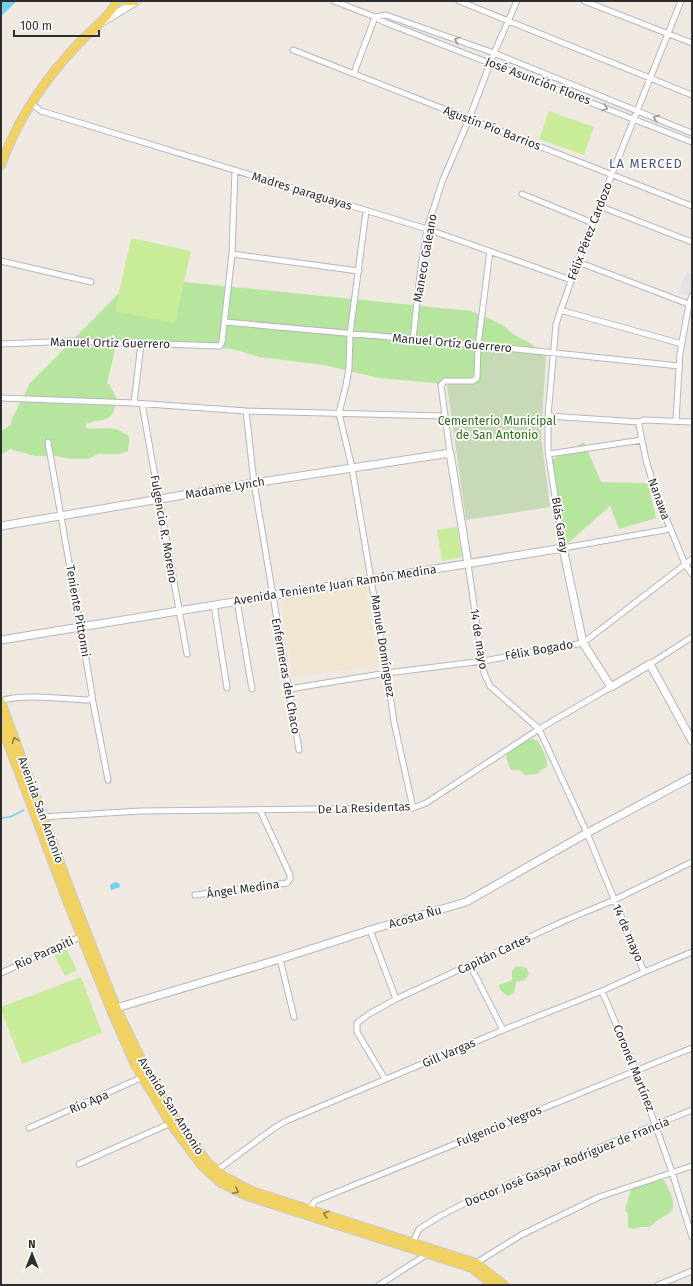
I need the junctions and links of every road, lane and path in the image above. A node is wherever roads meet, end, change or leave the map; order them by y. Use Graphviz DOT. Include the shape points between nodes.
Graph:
graph roads {
  1 [pos="117,1"];
  2 [pos="126,1"];
  3 [pos="136,1"];
  4 [pos="334,1"];
  5 [pos="459,1"];
  6 [pos="518,1"];
  7 [pos="584,1"];
  8 [pos="680,1"];
  9 [pos="375,17"];
  10 [pos="508,21"];
  11 [pos="100,24"];
  12 [pos="667,33"];
  13 [pos="692,43"];
  14 [pos="293,50"];
  15 [pos="494,53"];
  16 [pos="490,63"];
  17 [pos="354,73"];
  18 [pos="649,78"];
  19 [pos="692,95"];
  20 [pos="32,104"];
  21 [pos="636,110"];
  22 [pos="468,118"];
  23 [pos="633,119"];
  24 [pos="692,133"];
  25 [pos="692,142"];
  26 [pos="1,165"];
  27 [pos="235,170"];
  28 [pos="612,175"];
  29 [pos="522,194"];
  30 [pos="599,206"];
  31 [pos="692,206"];
  32 [pos="366,211"];
  33 [pos="593,223"];
  34 [pos="428,229"];
  35 [pos="692,242"];
  36 [pos="490,251"];
  37 [pos="232,254"];
  38 [pos="1,262"];
  39 [pos="578,262"];
  40 [pos="359,271"];
  41 [pos="571,280"];
  42 [pos="91,282"];
  43 [pos="692,296"];
  44 [pos="690,304"];
  45 [pos="560,310"];
  46 [pos="225,322"];
  47 [pos="350,334"];
  48 [pos="413,340"];
  49 [pos="1,344"];
  50 [pos="141,344"];
  51 [pos="682,344"];
  52 [pos="478,345"];
  53 [pos="553,353"];
  54 [pos="679,366"];
  55 [pos="1,398"];
  56 [pos="134,403"];
  57 [pos="142,404"];
  58 [pos="246,411"];
  59 [pos="339,413"];
  60 [pos="445,416"];
  61 [pos="548,416"];
  62 [pos="676,420"];
  63 [pos="640,421"];
  64 [pos="692,422"];
  65 [pos="642,440"];
  66 [pos="48,442"];
  67 [pos="450,453"];
  68 [pos="549,454"];
  69 [pos="352,468"];
  70 [pos="254,483"];
  71 [pos="159,500"];
  72 [pos="61,516"];
  73 [pos="1,526"];
  74 [pos="670,529"];
  75 [pos="563,548"];
  76 [pos="692,559"];
  77 [pos="468,564"];
  78 [pos="685,564"];
  79 [pos="692,574"];
  80 [pos="372,578"];
  81 [pos="272,595"];
  82 [pos="237,601"];
  83 [pos="214,605"];
  84 [pos="178,611"];
  85 [pos="80,627"];
  86 [pos="692,638"];
  87 [pos="1,640"];
  88 [pos="583,643"];
  89 [pos="186,654"];
  90 [pos="482,661"];
  91 [pos="650,664"];
  92 [pos="388,673"];
  93 [pos="611,687"];
  94 [pos="227,688"];
  95 [pos="252,689"];
  96 [pos="289,689"];
  97 [pos="92,697"];
  98 [pos="1,701"];
  99 [pos="1,725"];
  100 [pos="539,728"];
  101 [pos="692,741"];
  102 [pos="299,750"];
  103 [pos="692,777"];
  104 [pos="108,780"];
  105 [pos="413,808"];
  106 [pos="260,810"];
  107 [pos="40,818"];
  108 [pos="587,833"];
  109 [pos="692,862"];
  110 [pos="195,895"];
  111 [pos="614,900"];
  112 [pos="370,930"];
  113 [pos="84,935"];
  114 [pos="692,952"];
  115 [pos="280,959"];
  116 [pos="470,965"];
  117 [pos="1,972"];
  118 [pos="644,972"];
  119 [pos="602,991"];
  120 [pos="396,999"];
  121 [pos="114,1009"];
  122 [pos="294,1017"];
  123 [pos="503,1030"];
  124 [pos="692,1048"];
  125 [pos="636,1071"];
  126 [pos="145,1076"];
  127 [pos="385,1079"];
  128 [pos="692,1110"];
  129 [pos="173,1122"];
  130 [pos="656,1125"];
  131 [pos="29,1128"];
  132 [pos="79,1164"];
  133 [pos="692,1166"];
  134 [pos="216,1171"];
  135 [pos="672,1172"];
  136 [pos="307,1212"];
  137 [pos="692,1237"];
  138 [pos="412,1245"];
  139 [pos="429,1253"];
  140 [pos="476,1263"];
  141 [pos="692,1271"];
  142 [pos="671,1282"];
  143 [pos="502,1284"];
  144 [pos="379,1285"];
  145 [pos="493,1285"];
  146 [pos="658,1285"];
  1 -- 11 [label="main road"];
  2 -- 3 [label="main road"];
  3 -- 11 [label="street"];
  4 -- 9 [label="street"];
  5 -- 10 [label="street"];
  6 -- 10 [label="street, Maneco Galeano"];
  7 -- 12 [label="street"];
  8 -- 12 [label="street, Félix Pérez Cardozo"];
  15 -- 9 [label="street, José Asunción Flores, one-way" via="386,15"];
  9 -- 16 [label="street, José Asunción Flores"];
  9 -- 17 [label="street"];
  10 -- 15 [label="street, Maneco Galeano"];
  10 -- 18 [label="street"];
  11 -- 20 [label="main road" via="79,43 55,71"];
  12 -- 13 [label="street"];
  12 -- 18 [label="street, Félix Pérez Cardozo"];
  14 -- 17 [label="street, Agustín Pío Barrios"];
  15 -- 16 [label="street, Maneco Galeano"];
  15 -- 21 [label="street, José Asunción Flores"];
  16 -- 22 [label="street, Maneco Galeano"];
  16 -- 23 [label="street, José Asunción Flores, one-way"];
  17 -- 22 [label="street, Agustín Pío Barrios"];
  18 -- 19 [label="street"];
  18 -- 21 [label="street, Félix Pérez Cardozo"];
  20 -- 26 [label="main road" via="20,122"];
  20 -- 27 [label="street, Madres paraguayas" via="41,111"];
  21 -- 23 [label="street, Félix Pérez Cardozo"];
  24 -- 21 [label="street, José Asunción Flores, one-way"];
  22 -- 28 [label="street, Agustín Pío Barrios"];
  22 -- 34 [label="street, Maneco Galeano" via="442,182"];
  23 -- 25 [label="street, José Asunción Flores"];
  23 -- 28 [label="street, Félix Pérez Cardozo"];
  27 -- 32 [label="street, Madres paraguayas"];
  27 -- 37 [label="street"];
  28 -- 30 [label="street, Félix Pérez Cardozo"];
  28 -- 31 [label="street, Agustín Pío Barrios"];
  29 -- 33 [label="street"];
  30 -- 33 [label="street, Félix Pérez Cardozo"];
  30 -- 35 [label="street"];
  32 -- 34 [label="street, Madres paraguayas"];
  32 -- 40 [label="street"];
  33 -- 39 [label="street, Félix Pérez Cardozo"];
  34 -- 36 [label="street, Madres paraguayas"];
  34 -- 48 [label="street, Maneco Galeano"];
  36 -- 41 [label="street, Madres paraguayas"];
  36 -- 52 [label="street"];
  37 -- 40 [label="street"];
  37 -- 46 [label="street"];
  38 -- 42 [label="street"];
  39 -- 41 [label="street, Félix Pérez Cardozo"];
  39 -- 44 [label="street"];
  40 -- 47 [label="street"];
  41 -- 45 [label="street, Félix Pérez Cardozo"];
  43 -- 44 [label="street"];
  44 -- 51 [label="street"];
  45 -- 51 [label="street"];
  45 -- 53 [label="street, Félix Pérez Cardozo"];
  46 -- 47 [label="street, Manuel Ortíz Guerrero"];
  46 -- 50 [label="street, Manuel Ortíz Guerrero" via="220,346"];
  47 -- 48 [label="street, Manuel Ortíz Guerrero"];
  47 -- 59 [label="street" via="349,368"];
  48 -- 52 [label="street, Manuel Ortíz Guerrero"];
  49 -- 50 [label="street, Manuel Ortíz Guerrero" via="75,341"];
  50 -- 56 [label="street"];
  51 -- 54 [label="street"];
  52 -- 53 [label="street, Manuel Ortíz Guerrero"];
  52 -- 60 [label="street, 14 de mayo" via="476,380 441,383"];
  53 -- 54 [label="street, Manuel Ortíz Guerrero"];
  53 -- 61 [label="street, Blás Garay"];
  54 -- 62 [label="street"];
  55 -- 56 [label="street"];
  56 -- 57 [label="street"];
  57 -- 58 [label="street"];
  57 -- 71 [label="street, Fulgencio R. Moreno"];
  58 -- 59 [label="street"];
  58 -- 70 [label="street, Enfermeras del Chaco"];
  59 -- 60 [label="street"];
  59 -- 69 [label="street, Manuel Domínguez"];
  60 -- 67 [label="street, 14 de mayo"];
  61 -- 63 [label="street"];
  61 -- 68 [label="street, Blás Garay"];
  62 -- 63 [label="street"];
  62 -- 64 [label="street"];
  63 -- 65 [label="street, Nanawa"];
  65 -- 68 [label="street"];
  65 -- 74 [label="street, Nanawa" via="656,494"];
  66 -- 72 [label="street, Teniente Pittonni"];
  67 -- 69 [label="street, Madame Lynch"];
  67 -- 77 [label="street, 14 de mayo"];
  68 -- 75 [label="street, Blás Garay"];
  69 -- 70 [label="street, Madame Lynch"];
  69 -- 80 [label="street, Manuel Domínguez"];
  70 -- 71 [label="street, Madame Lynch"];
  70 -- 81 [label="street, Enfermeras del Chaco"];
  71 -- 72 [label="street, Madame Lynch"];
  71 -- 84 [label="street, Fulgencio R. Moreno"];
  72 -- 73 [label="street, Madame Lynch"];
  72 -- 85 [label="street, Teniente Pittonni"];
  74 -- 75 [label="street, Avenida Teniente Juan Ramón Medina"];
  74 -- 78 [label="street, Nanawa"];
  75 -- 77 [label="street, Avenida Teniente Juan Ramón Medina"];
  75 -- 88 [label="street, Blás Garay"];
  76 -- 78 [label="street, Félix Bogado"];
  77 -- 80 [label="street, Avenida Teniente Juan Ramón Medina"];
  77 -- 90 [label="street, 14 de mayo"];
  78 -- 79 [label="street, Nanawa"];
  78 -- 88 [label="street, Félix Bogado"];
  80 -- 81 [label="street, Avenida Teniente Juan Ramón Medina"];
  80 -- 92 [label="street, Manuel Domínguez"];
  81 -- 82 [label="street, Avenida Teniente Juan Ramón Medina"];
  81 -- 96 [label="street, Enfermeras del Chaco"];
  82 -- 83 [label="street, Avenida Teniente Juan Ramón Medina"];
  82 -- 95 [label="street"];
  83 -- 84 [label="street, Avenida Teniente Juan Ramón Medina"];
  83 -- 94 [label="street"];
  84 -- 85 [label="street, Avenida Teniente Juan Ramón Medina"];
  84 -- 89 [label="street, Fulgencio R. Moreno"];
  85 -- 87 [label="street, Avenida Teniente Juan Ramón Medina"];
  85 -- 97 [label="street, Teniente Pittonni"];
  86 -- 91 [label="street, De La Residentas"];
  88 -- 90 [label="street, Félix Bogado"];
  88 -- 93 [label="street, Blás Garay"];
  90 -- 92 [label="street, Félix Bogado"];
  90 -- 100 [label="street, 14 de mayo" via="490,686"];
  91 -- 93 [label="street, De La Residentas"];
  91 -- 101 [label="street"];
  92 -- 96 [label="street, Félix Bogado"];
  92 -- 105 [label="street, Manuel Domínguez" via="394,722"];
  93 -- 100 [label="street, De La Residentas"];
  96 -- 102 [label="street, Enfermeras del Chaco"];
  97 -- 98 [label="street" via="88,700 26,697 7,698"];
  97 -- 104 [label="street, Teniente Pittonni"];
  107 -- 98 [label="main road, Avenida San Antonio, one-way"];
  99 -- 107 [label="main road, Avenida San Antonio"];
  100 -- 105 [label="street, De La Residentas" via="426,803"];
  100 -- 108 [label="street, 14 de mayo"];
  103 -- 108 [label="street, Acosta Ñu"];
  105 -- 106 [label="street, De La Residentas"];
  106 -- 107 [label="street, De La Residentas" via="141,811"];
  106 -- 110 [label="street, Ángel Medina" via="290,875 287,883"];
  107 -- 113 [label="main road, Avenida San Antonio" via="72,895"];
  108 -- 111 [label="street, 14 de mayo"];
  108 -- 112 [label="street, Acosta Ñu" via="466,902"];
  109 -- 111 [label="street, Capitán Cartes"];
  111 -- 116 [label="street, Capitán Cartes"];
  111 -- 118 [label="street, 14 de mayo"];
  112 -- 115 [label="street, Acosta Ñu"];
  112 -- 120 [label="street"];
  113 -- 117 [label="street, Río Parapiti"];
  113 -- 121 [label="main road, Avenida San Antonio"];
  114 -- 118 [label="street, Gill Vargas"];
  115 -- 121 [label="street, Acosta Ñu"];
  115 -- 122 [label="street"];
  116 -- 120 [label="street, Capitán Cartes"];
  116 -- 123 [label="street"];
  118 -- 119 [label="street, Gill Vargas"];
  119 -- 123 [label="street, Gill Vargas"];
  119 -- 125 [label="street, Coronel Martínez"];
  120 -- 127 [label="street, Capitán Cartes" via="357,1023 356,1028"];
  121 -- 126 [label="main road, Avenida San Antonio"];
  123 -- 127 [label="street, Gill Vargas"];
  124 -- 125 [label="street, Fulgencio Yegros"];
  125 -- 130 [label="street, Coronel Martínez"];
  125 -- 136 [label="street, Fulgencio Yegros" via="315,1201"];
  126 -- 129 [label="main road, Avenida San Antonio"];
  126 -- 131 [label="street, Río Apa"];
  127 -- 134 [label="street, Gill Vargas" via="286,1121"];
  128 -- 130 [label="street, Doctor José Gaspar Rodríguez de Francia"];
  129 -- 132 [label="street"];
  129 -- 134 [label="main road, Avenida San Antonio"];
  129 -- 136 [label="main road, Avenida San Antonio, one-way" via="202,1166 221,1183 248,1196"];
  130 -- 135 [label="street, Coronel Martínez"];
  130 -- 138 [label="street, Doctor José Gaspar Rodríguez de Francia" via="473,1199 419,1229"];
  133 -- 135 [label="street"];
  134 -- 136 [label="main road, Avenida San Antonio" via="252,1191"];
  135 -- 137 [label="street, Coronel Martínez"];
  135 -- 140 [label="street" via="600,1197 521,1235"];
  136 -- 138 [label="main road, Avenida San Antonio"];
  138 -- 139 [label="main road, Avenida San Antonio"];
  138 -- 140 [label="main road, Avenida San Antonio"];
  139 -- 144 [label="street"];
  139 -- 145 [label="main road, Avenida San Antonio" via="472,1268"];
  140 -- 143 [label="main road, Avenida San Antonio"];
  141 -- 142 [label="street"];
  142 -- 146 [label="street"];
}
